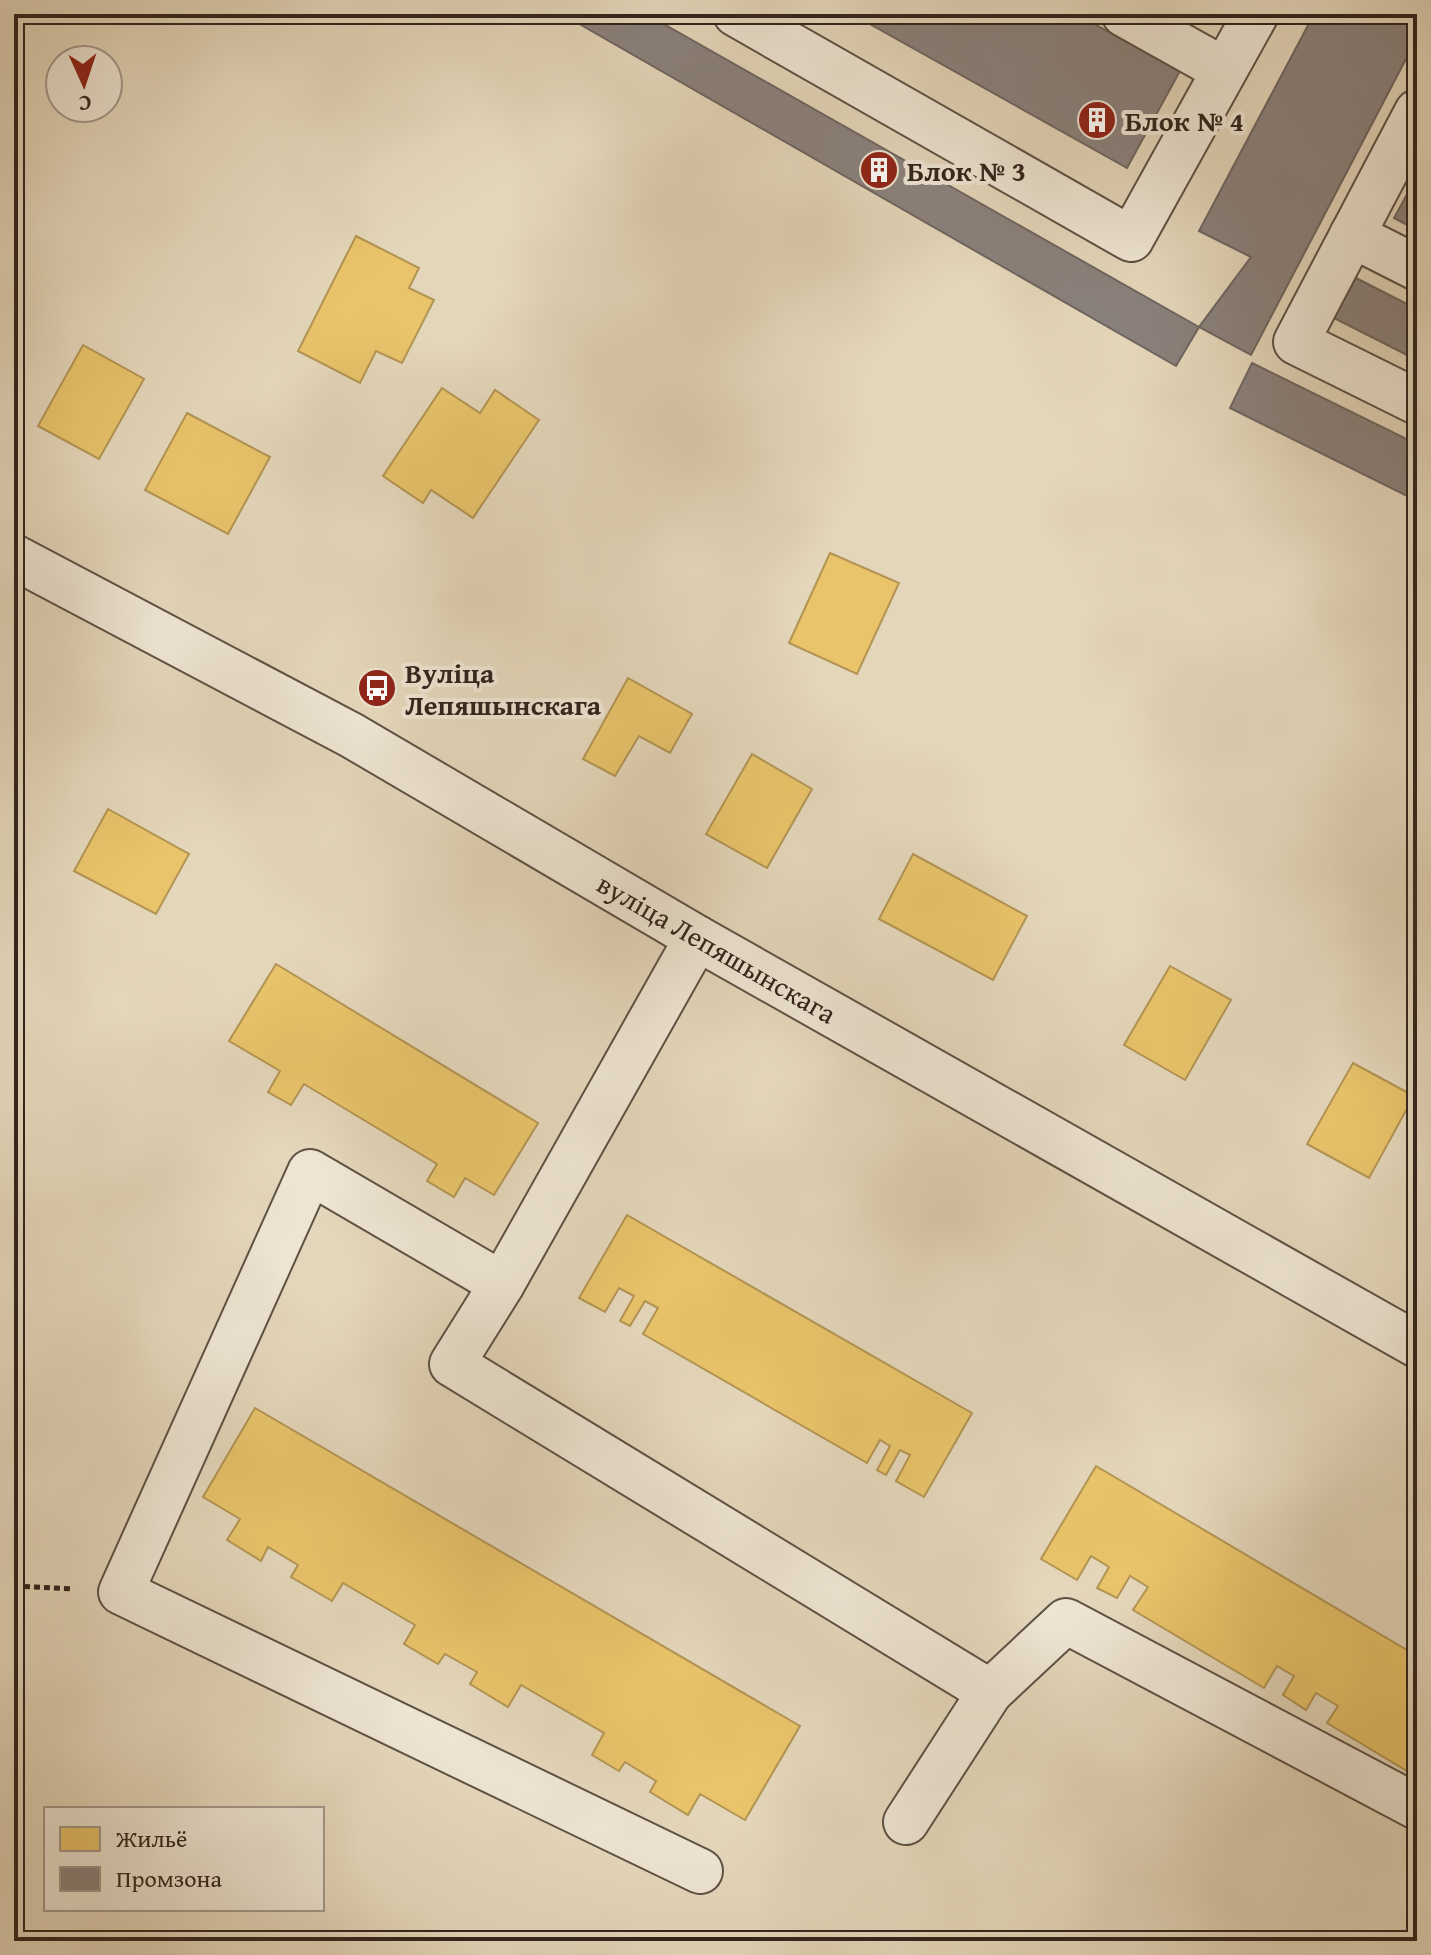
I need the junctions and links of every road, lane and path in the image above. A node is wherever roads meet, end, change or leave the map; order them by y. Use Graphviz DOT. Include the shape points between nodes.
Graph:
graph roads {
  1 [pos="736,14"];
  2 [pos="1124,14"];
  3 [pos="1256,14"];
  4 [pos="1224,70"];
  5 [pos="1417,112"];
  6 [pos="1352,235"];
  7 [pos="1417,268"];
  8 [pos="1417,402"];
  9 [pos="14,557"];
  10 [pos="697,938"];
  11 [pos="502,1284"];
  12 [pos="1417,1345"];
  13 [pos="990,1692"];
  14 [pos="1417,1807"];
  15 [pos="906,1822"];
  16 [pos="700,1871"];
  1 -- 4 [label="street" via="1131,239"];
  2 -- 4 [label="street"];
  3 -- 4 [label="street"];
  5 -- 6 [label="street"];
  6 -- 7 [label="street"];
  6 -- 8 [label="street" via="1296,342"];
  9 -- 10 [label="street, вуліца Лепяшынскага" via="351,735"];
  10 -- 11 [label="street"];
  10 -- 12 [label="street, вуліца Лепяшынскага"];
  11 -- 13 [label="street" via="452,1364"];
  11 -- 16 [label="street" via="310,1172 121,1592"];
  13 -- 14 [label="street" via="1066,1621"];
  13 -- 15 [label="street"];
}
